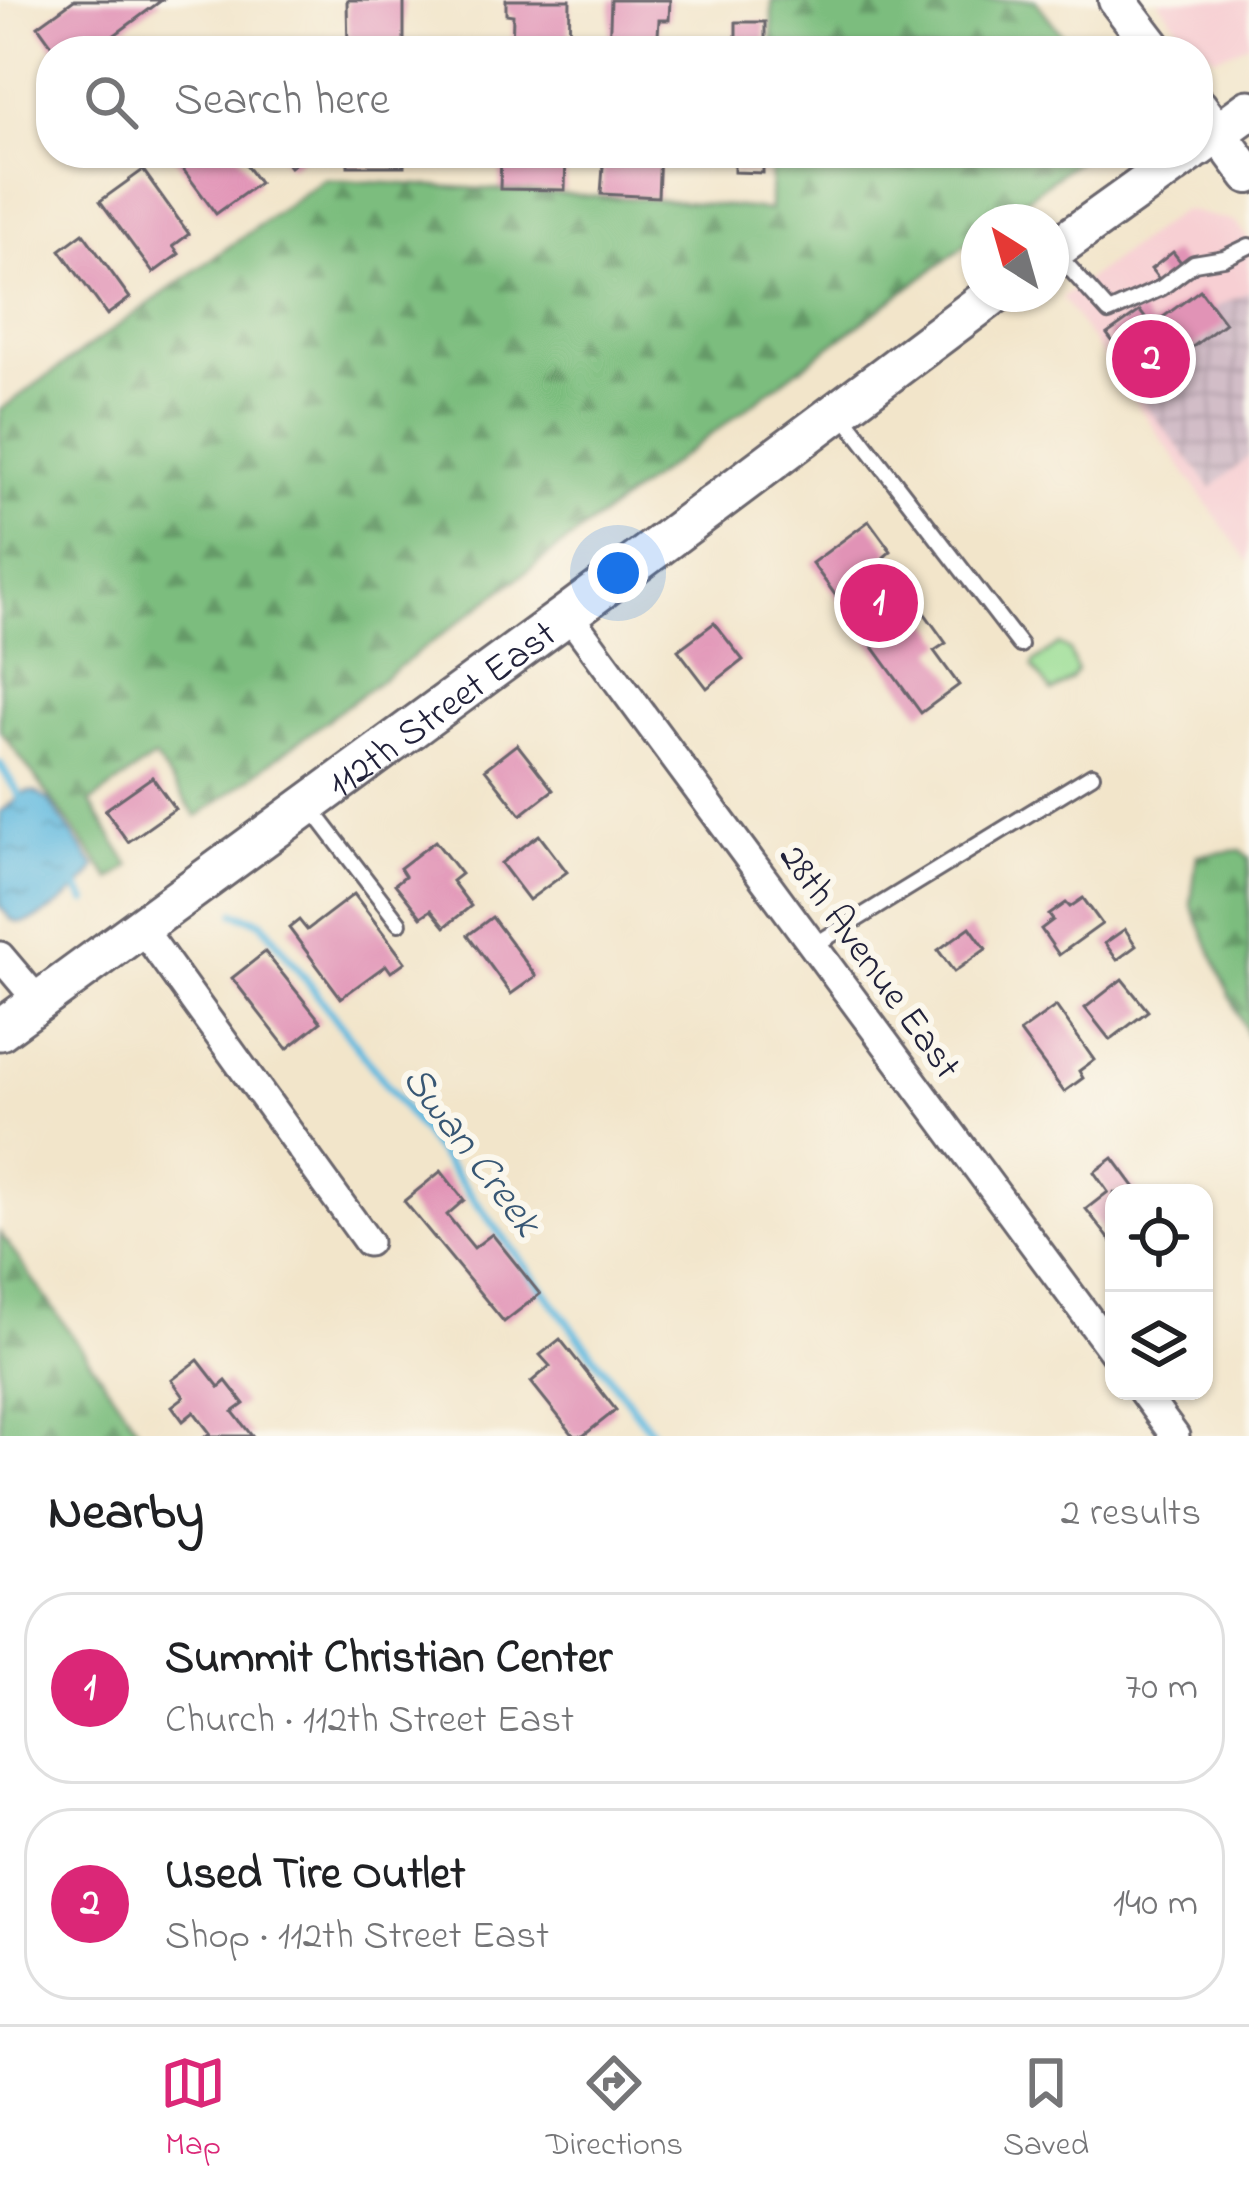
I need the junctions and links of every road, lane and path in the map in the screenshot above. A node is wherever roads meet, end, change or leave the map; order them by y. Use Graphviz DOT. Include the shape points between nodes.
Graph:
graph roads {
  1 [pos="1117,0"];
  2 [pos="1145,36"];
  3 [pos="1213,133"];
  4 [pos="1160,168"];
  5 [pos="1249,175"];
  6 [pos="1069,238"];
  7 [pos="1249,246"];
  8 [pos="1069,269"];
  9 [pos="970,312"];
  10 [pos="839,410"];
  11 [pos="568,614"];
  12 [pos="1020,645"];
  13 [pos="1092,775"];
  14 [pos="308,804"];
  15 [pos="399,923"];
  16 [pos="141,927"];
  17 [pos="813,946"];
  18 [pos="0,956"];
  19 [pos="39,1002"];
  20 [pos="0,1030"];
  21 [pos="368,1242"];
  22 [pos="1105,1341"];
  23 [pos="1148,1400"];
  24 [pos="1174,1436"];
  1 -- 2 [label="street"];
  3 -- 5 [label="street"];
  4 -- 6 [label="main road"];
  7 -- 8 [label="lane" via="1195,262 1109,312"];
  9 -- 10 [label="main road, 112th Street East"];
  10 -- 11 [label="main road, 112th Street East"];
  10 -- 12 [label="lane"];
  11 -- 14 [label="main road, 112th Street East"];
  11 -- 17 [label="street, 28th Avenue East"];
  13 -- 17 [label="lane"];
  14 -- 15 [label="lane"];
  14 -- 16 [label="main road, 112th Street East"];
  16 -- 19 [label="main road, 112th Street East"];
  16 -- 21 [label="street"];
  17 -- 22 [label="street, 28th Avenue East"];
  18 -- 19 [label="street"];
  19 -- 20 [label="main road, 112th Street East"];
  23 -- 24 [label="street"];
}
